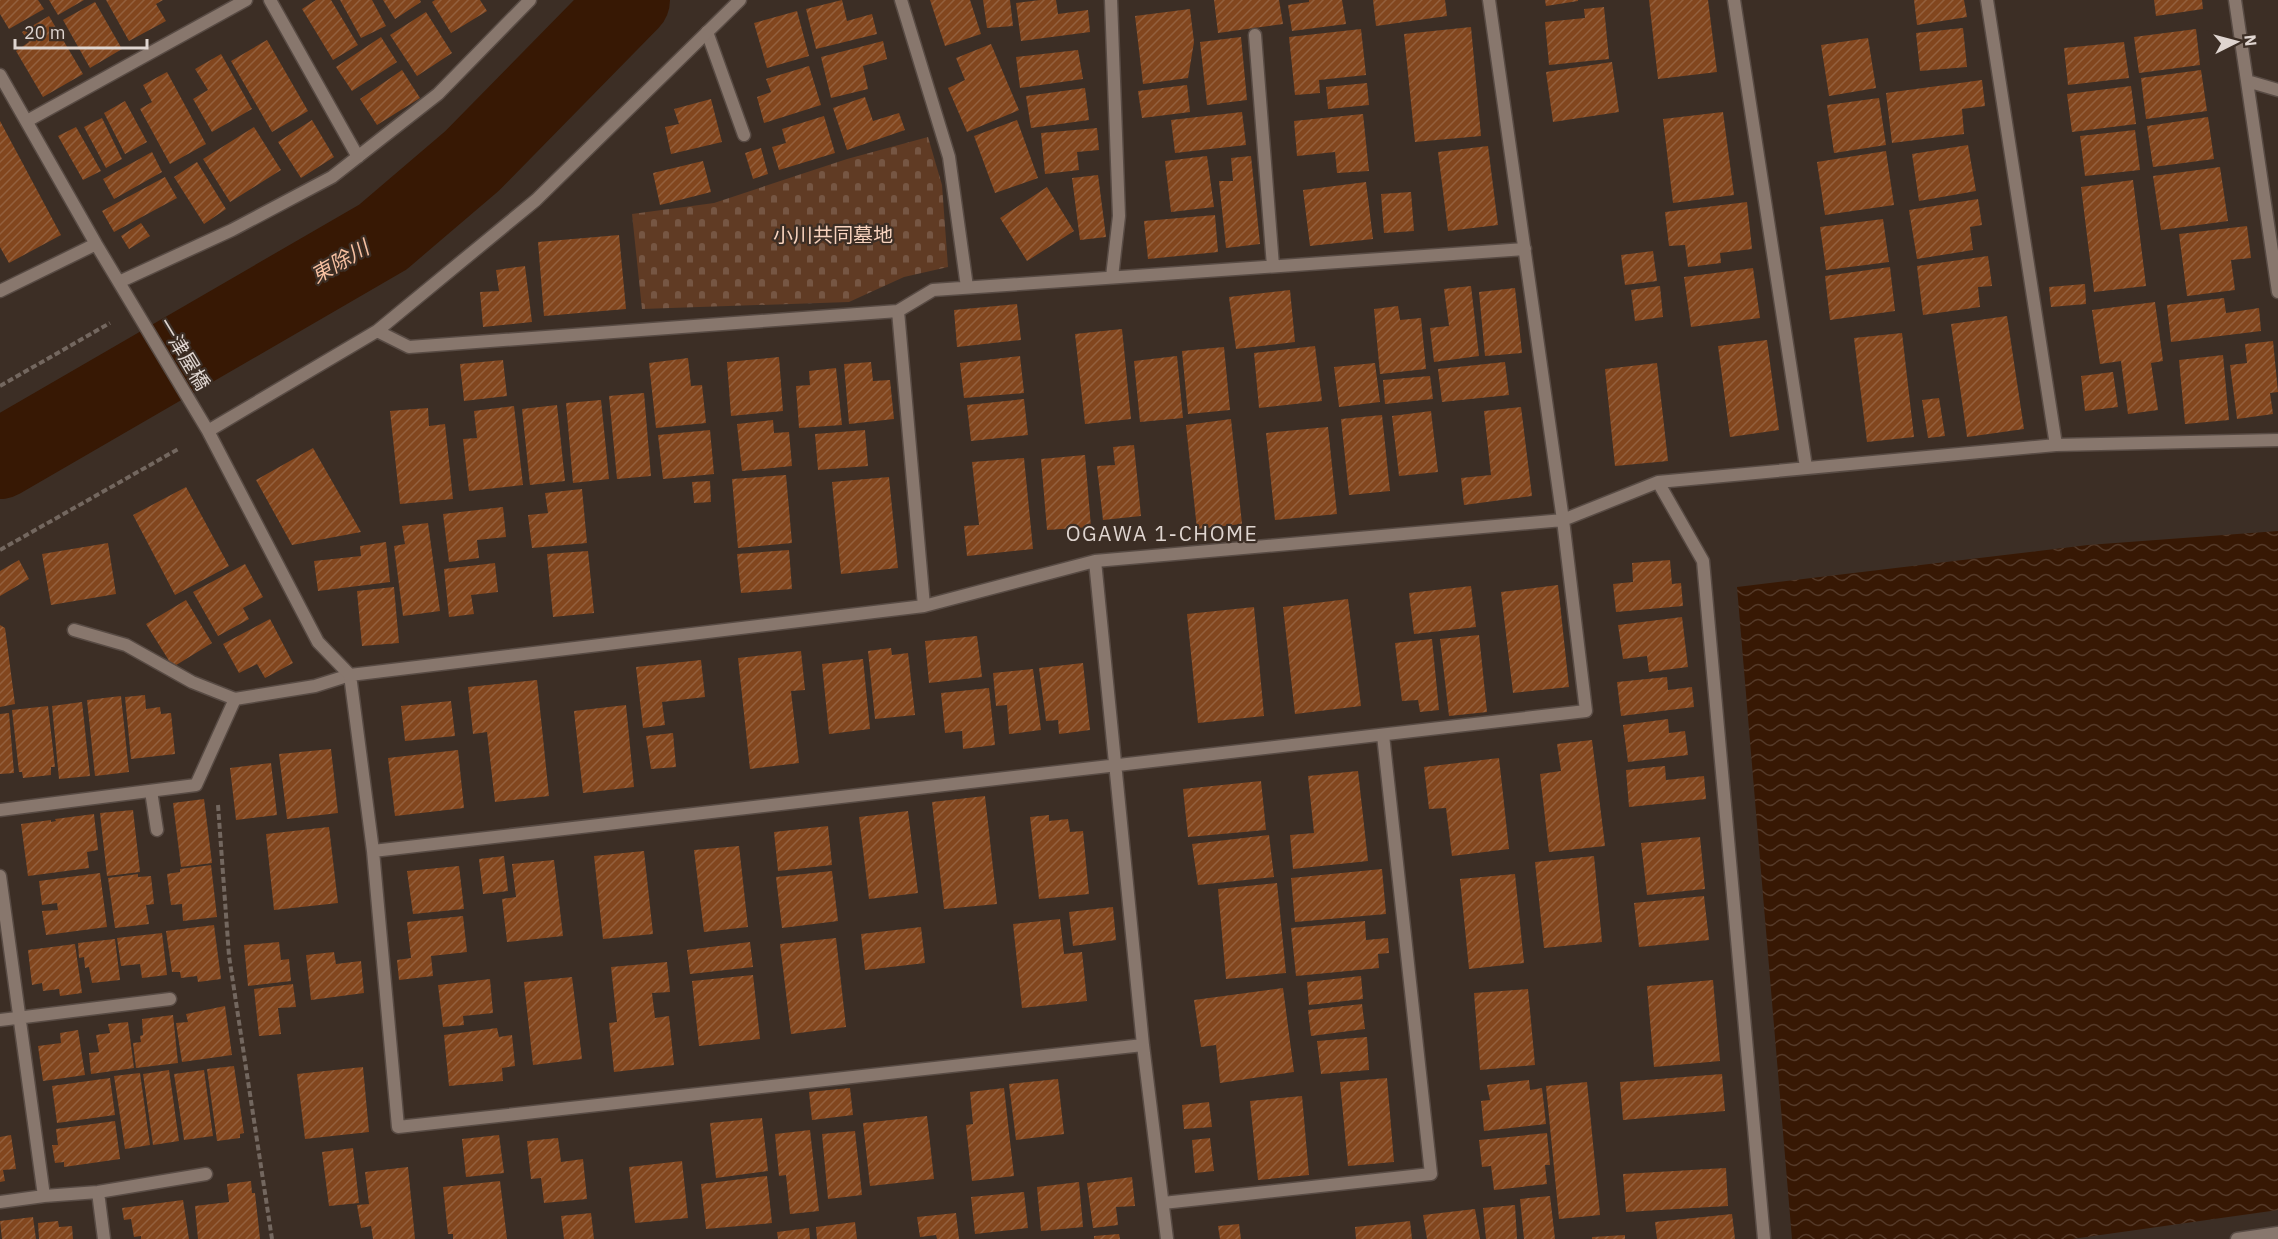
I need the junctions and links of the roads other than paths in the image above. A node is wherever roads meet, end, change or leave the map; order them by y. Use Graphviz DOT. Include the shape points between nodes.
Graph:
graph roads {
  1 [pos="246,0"];
  2 [pos="270,0"];
  3 [pos="530,0"];
  4 [pos="740,0"];
  5 [pos="901,0"];
  6 [pos="1111,0"];
  7 [pos="1490,0"];
  8 [pos="1734,0"];
  9 [pos="1987,0"];
  10 [pos="2235,0"];
  11 [pos="706,32"];
  12 [pos="1255,35"];
  13 [pos="1,80"];
  14 [pos="2247,81"];
  15 [pos="2278,90"];
  16 [pos="27,121"];
  17 [pos="744,135"];
  18 [pos="358,157"];
  19 [pos="96,244"];
  20 [pos="1525,249"];
  21 [pos="1273,266"];
  22 [pos="1112,278"];
  23 [pos="119,282"];
  24 [pos="967,287"];
  25 [pos="0,291"];
  26 [pos="2278,292"];
  27 [pos="898,311"];
  28 [pos="377,331"];
  29 [pos="208,431"];
  30 [pos="2278,440"];
  31 [pos="2056,446"];
  32 [pos="1806,467"];
  33 [pos="1658,482"];
  34 [pos="1563,520"];
  35 [pos="1095,561"];
  36 [pos="924,606"];
  37 [pos="74,630"];
  38 [pos="350,675"];
  39 [pos="235,699"];
  40 [pos="1383,735"];
  41 [pos="1115,766"];
  42 [pos="151,791"];
  43 [pos="0,810"];
  44 [pos="157,830"];
  45 [pos="373,851"];
  46 [pos="0,876"];
  47 [pos="170,999"];
  48 [pos="20,1017"];
  49 [pos="0,1020"];
  50 [pos="1143,1045"];
  51 [pos="206,1173"];
  52 [pos="98,1192"];
  53 [pos="44,1196"];
  54 [pos="0,1202"];
  55 [pos="1163,1203"];
  56 [pos="2278,1233"];
  57 [pos="104,1239"];
  58 [pos="1167,1239"];
  59 [pos="1764,1239"];
  60 [pos="2237,1239"];
  1 -- 16 [label="street"];
  2 -- 18 [label="street"];
  3 -- 18 [label="street" via="438,94"];
  4 -- 11 [label="street"];
  5 -- 24 [label="street" via="949,157"];
  6 -- 22 [label="street" via="1119,216"];
  7 -- 20 [label="street"];
  8 -- 32 [label="street"];
  9 -- 31 [label="street"];
  10 -- 14 [label="street"];
  11 -- 17 [label="street"];
  11 -- 28 [label="street" via="536,200"];
  12 -- 21 [label="street"];
  13 -- 16 [label="street, 一津屋橋"];
  14 -- 15 [label="street"];
  14 -- 26 [label="street"];
  16 -- 19 [label="street, 一津屋橋"];
  18 -- 23 [label="street" via="332,177 252,220"];
  19 -- 23 [label="street, 一津屋橋"];
  19 -- 25 [label="street"];
  20 -- 21 [label="street"];
  20 -- 34 [label="street"];
  21 -- 22 [label="street"];
  22 -- 24 [label="street"];
  23 -- 29 [label="street, 一津屋橋"];
  24 -- 27 [label="street" via="933,290"];
  27 -- 28 [label="street" via="409,346"];
  27 -- 36 [label="street"];
  28 -- 29 [label="street"];
  29 -- 38 [label="street, 一津屋橋" via="318,642"];
  30 -- 31 [label="street"];
  31 -- 32 [label="street"];
  32 -- 33 [label="street"];
  33 -- 34 [label="street"];
  33 -- 59 [label="street" via="1703,561"];
  34 -- 35 [label="street"];
  34 -- 40 [label="street" via="1586,711"];
  35 -- 36 [label="street"];
  35 -- 41 [label="street"];
  36 -- 38 [label="street"];
  37 -- 39 [label="street" via="126,645 192,682"];
  38 -- 39 [label="street" via="315,686"];
  38 -- 45 [label="street"];
  39 -- 42 [label="street" via="196,785"];
  40 -- 41 [label="street"];
  40 -- 55 [label="street" via="1431,1174"];
  41 -- 45 [label="street"];
  41 -- 50 [label="street"];
  42 -- 43 [label="street"];
  42 -- 44 [label="street"];
  45 -- 50 [label="street" via="398,1127"];
  46 -- 48 [label="street"];
  47 -- 48 [label="street"];
  48 -- 49 [label="street"];
  48 -- 53 [label="street"];
  50 -- 55 [label="street"];
  51 -- 52 [label="street"];
  52 -- 53 [label="street"];
  52 -- 57 [label="street"];
  53 -- 54 [label="street"];
  55 -- 58 [label="street"];
  56 -- 60 [label="street"];
}
